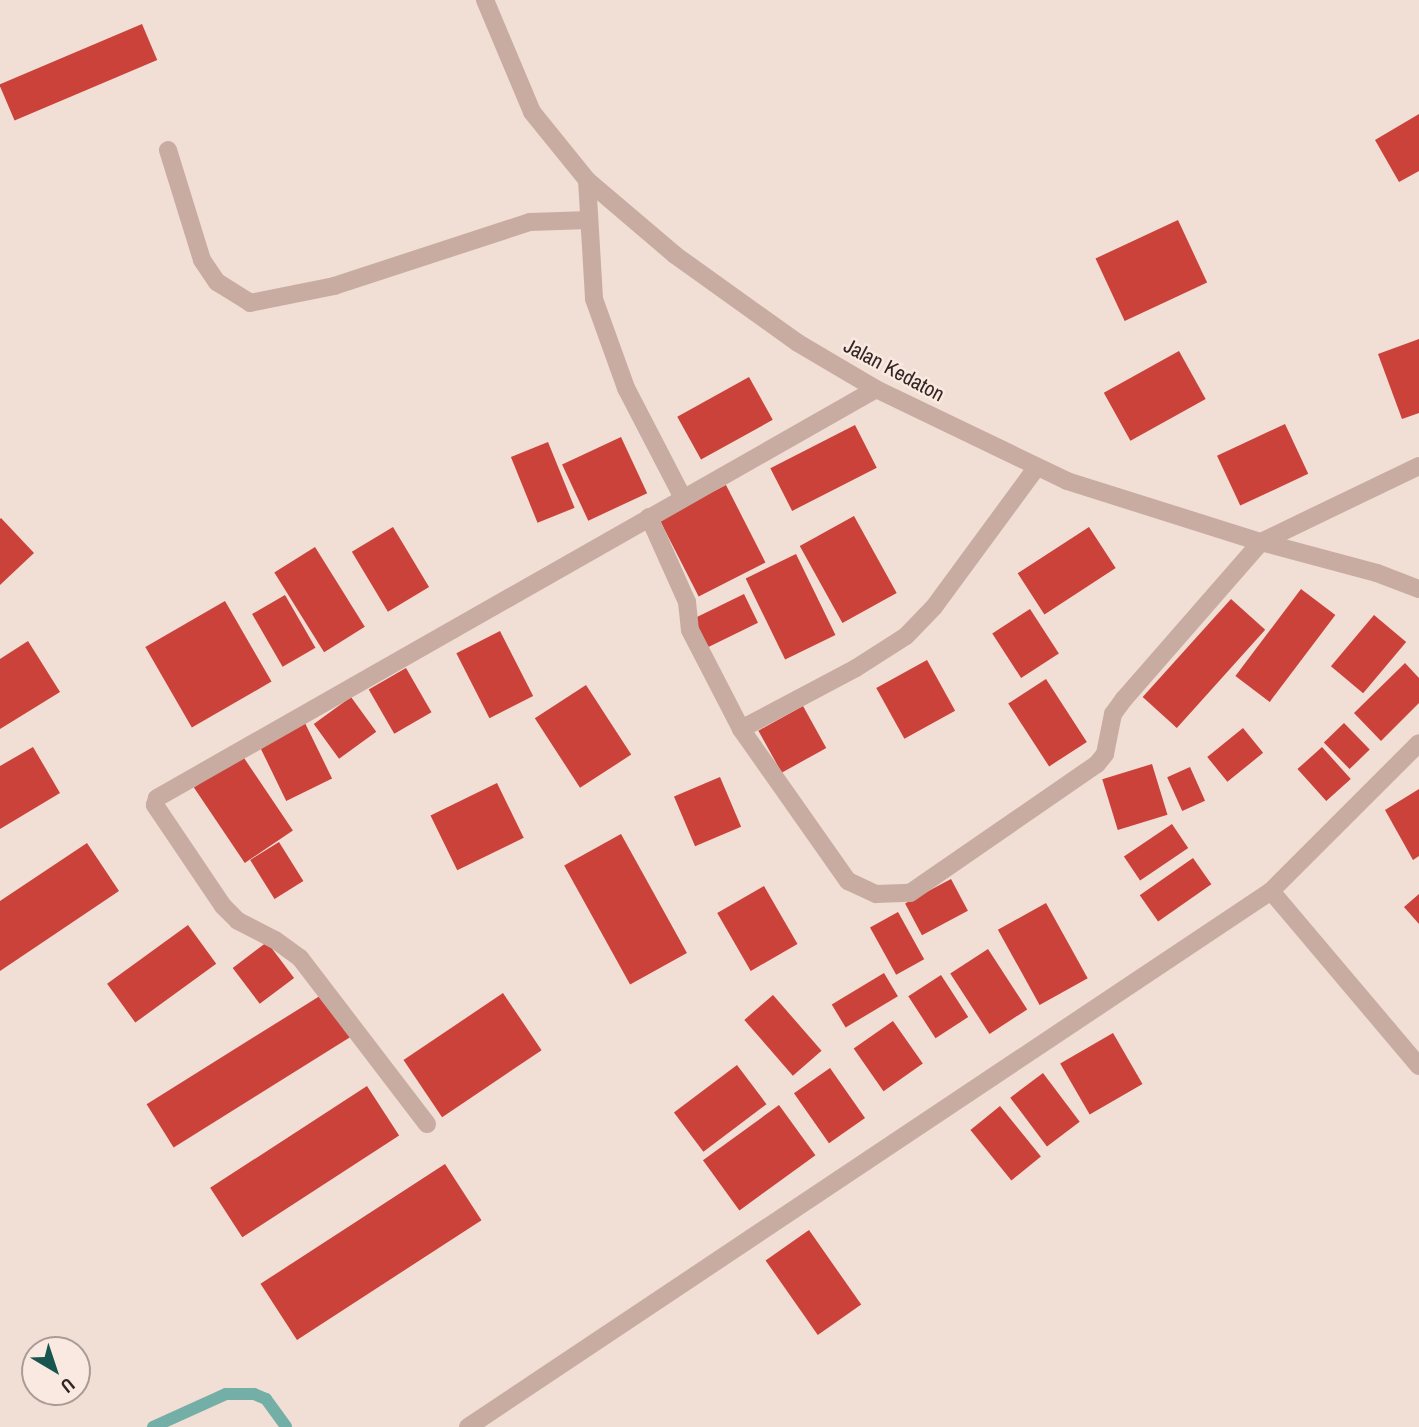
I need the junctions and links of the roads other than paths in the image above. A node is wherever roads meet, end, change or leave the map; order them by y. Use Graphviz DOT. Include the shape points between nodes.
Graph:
graph roads {
  1 [pos="485,0"];
  2 [pos="168,150"];
  3 [pos="587,180"];
  4 [pos="589,220"];
  5 [pos="876,389"];
  6 [pos="1419,466"];
  7 [pos="1036,468"];
  8 [pos="683,498"];
  9 [pos="649,517"];
  10 [pos="1261,542"];
  11 [pos="1419,589"];
  12 [pos="741,729"];
  13 [pos="1419,743"];
  14 [pos="1271,891"];
  15 [pos="1419,1066"];
  16 [pos="426,1124"];
  17 [pos="468,1427"];
  1 -- 3 [label="street, Jalan Kedaton" via="532,112"];
  2 -- 4 [label="street" via="202,260 217,282 250,303 334,285 530,222"];
  3 -- 4 [label="street"];
  3 -- 5 [label="street, Jalan Kedaton" via="737,302"];
  4 -- 8 [label="street" via="594,299 626,388"];
  5 -- 7 [label="street, Jalan Kedaton"];
  5 -- 8 [label="street"];
  6 -- 10 [label="street"];
  7 -- 10 [label="street, Jalan Kedaton"];
  7 -- 12 [label="street" via="934,607 906,636"];
  8 -- 9 [label="street"];
  9 -- 12 [label="street" via="687,602 690,630"];
  9 -- 16 [label="street" via="156,801 223,906 300,958"];
  10 -- 11 [label="street, Jalan Kedaton"];
  10 -- 12 [label="street" via="1124,699 1113,714 1105,754 1097,764 910,893 876,894 848,881"];
  13 -- 14 [label="street"];
  14 -- 15 [label="street"];
  14 -- 17 [label="street"];
}
